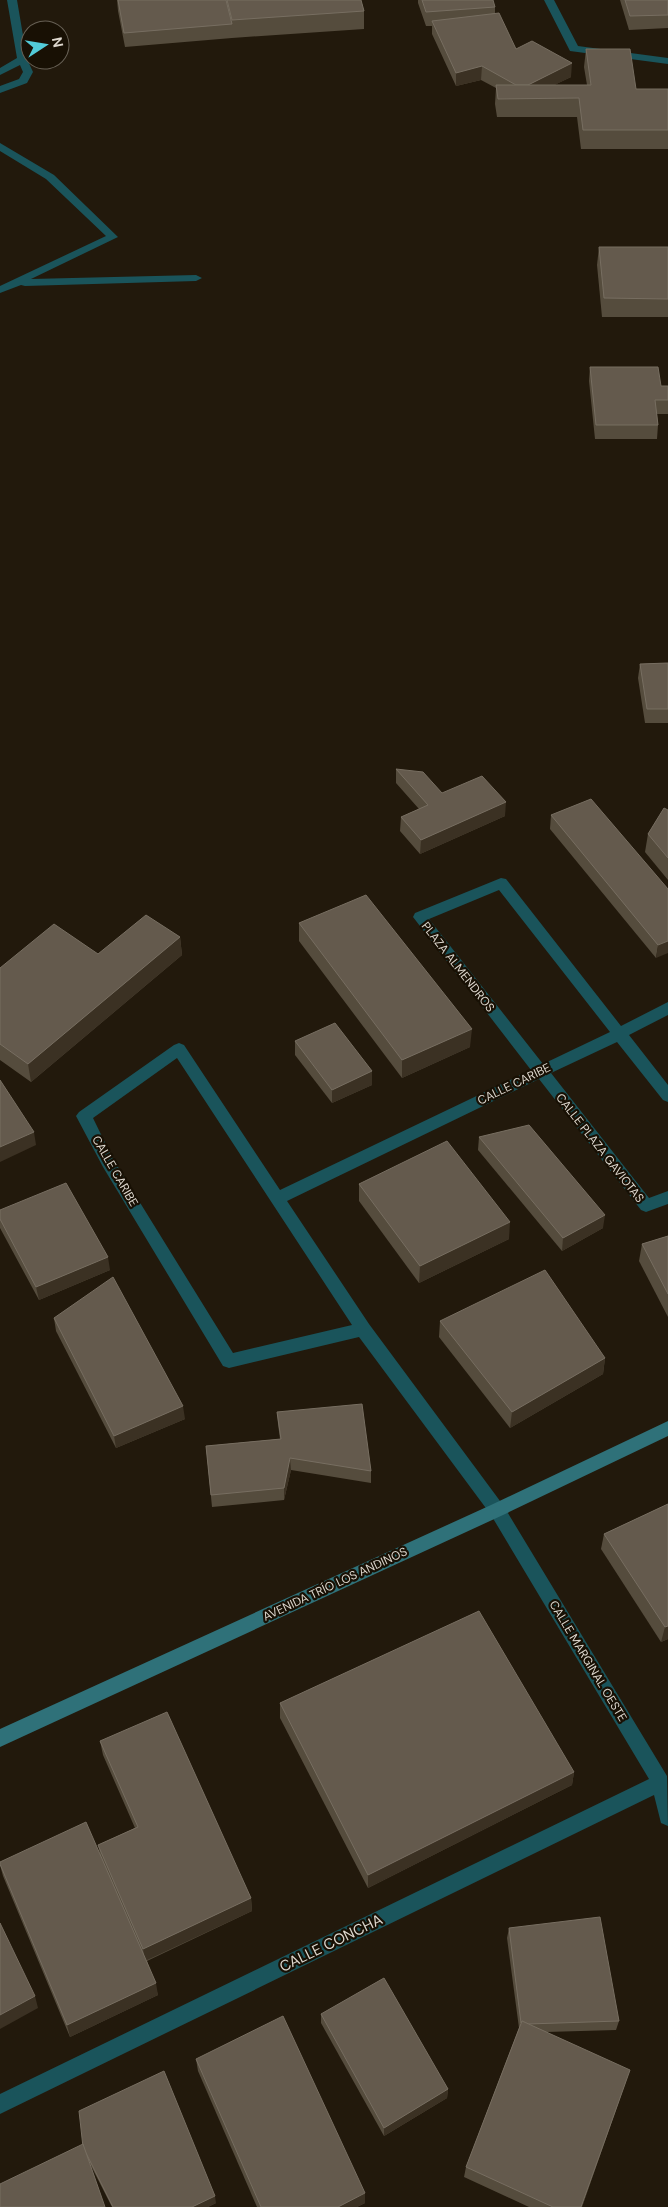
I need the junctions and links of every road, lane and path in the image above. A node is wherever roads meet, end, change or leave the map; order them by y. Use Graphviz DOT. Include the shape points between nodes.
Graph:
graph roads {
  1 [pos="12,0"];
  2 [pos="549,0"];
  3 [pos="20,47"];
  4 [pos="20,60"];
  5 [pos="668,61"];
  6 [pos="27,70"];
  7 [pos="0,72"];
  8 [pos="0,90"];
  9 [pos="0,146"];
  10 [pos="196,278"];
  11 [pos="18,283"];
  12 [pos="0,290"];
  13 [pos="668,1008"];
  14 [pos="619,1034"];
  15 [pos="539,1072"];
  16 [pos="668,1096"];
  17 [pos="668,1197"];
  18 [pos="279,1198"];
  19 [pos="363,1329"];
  20 [pos="668,1428"];
  21 [pos="497,1510"];
  22 [pos="0,1738"];
  23 [pos="661,1782"];
  24 [pos="668,1817"];
  25 [pos="0,2104"];
  1 -- 3 [label="street"];
  2 -- 5 [label="street" via="574,49"];
  4 -- 7 [label="street"];
  6 -- 8 [label="street" via="23,81"];
  9 -- 11 [label="street" via="50,177 113,237"];
  10 -- 11 [label="street"];
  11 -- 12 [label="street"];
  13 -- 14 [label="street, CALLE CARIBE"];
  14 -- 15 [label="street, CALLE CARIBE"];
  14 -- 15 [label="street, PLAZA ALMENDROS" via="502,883 420,917"];
  14 -- 16 [label="street"];
  15 -- 17 [label="street, CALLE PLAZA GAVIOTAS" via="646,1206"];
  15 -- 18 [label="street, CALLE CARIBE"];
  18 -- 19 [label="street, CALLE CARIBE"];
  18 -- 19 [label="street, CALLE CARIBE" via="179,1049 84,1116 108,1163 229,1360"];
  19 -- 21 [label="street, CALLE CARIBE"];
  20 -- 21 [label="street, AVENIDA TRÍO LOS ANDINOS"];
  21 -- 22 [label="street, AVENIDA TRÍO LOS ANDINOS"];
  21 -- 23 [label="street, CALLE MARGINAL OESTE"];
  23 -- 24 [label="street, CALLE MARGINAL OESTE"];
  23 -- 25 [label="street, CALLE CONCHA"];
}
